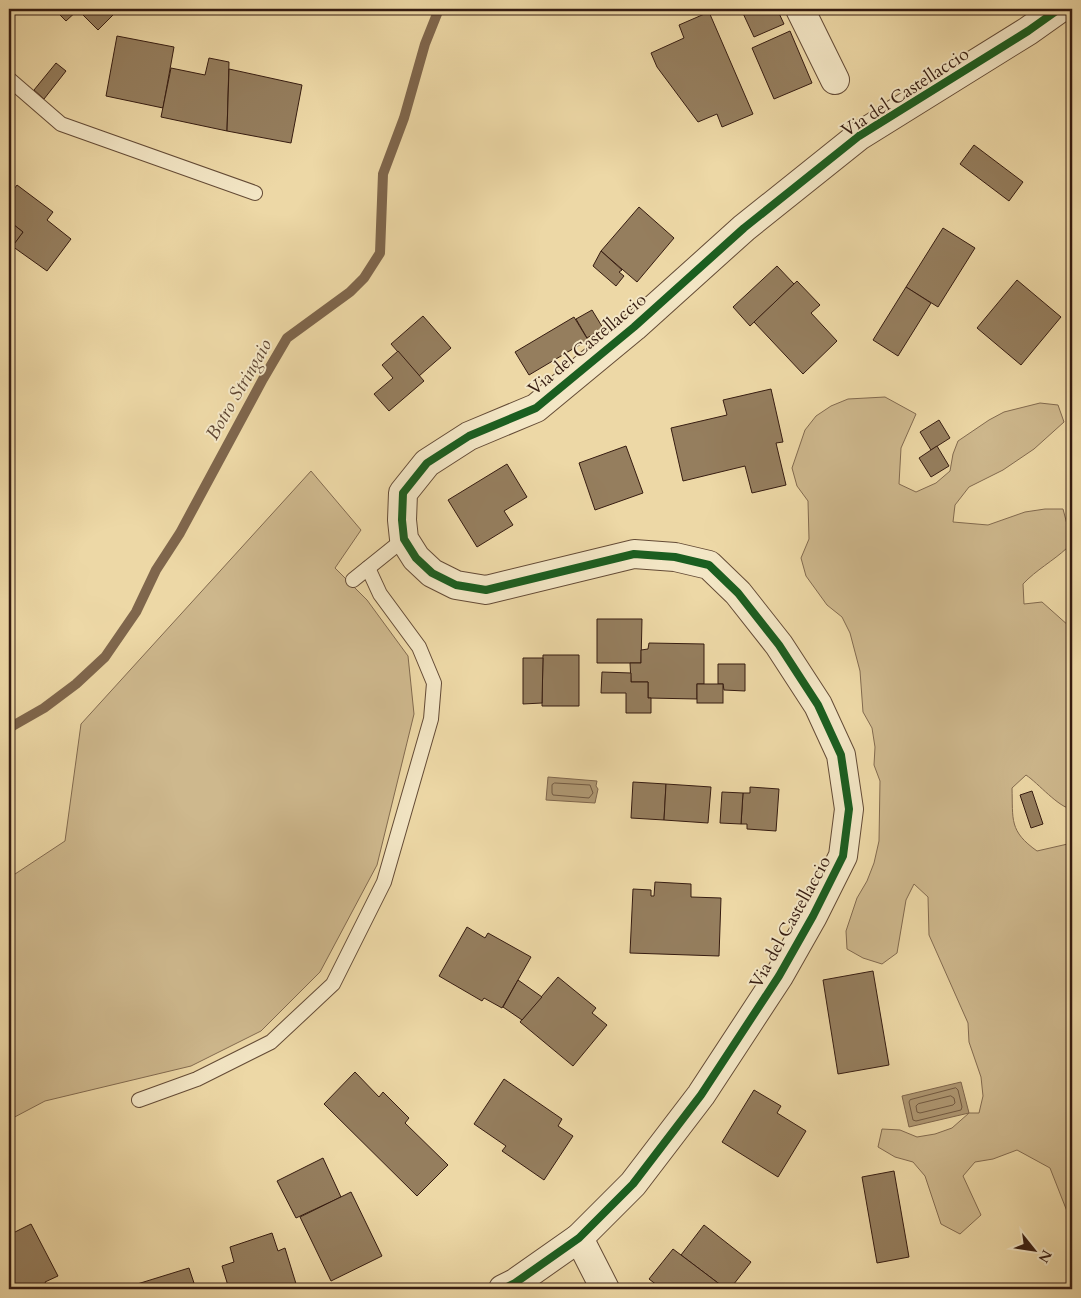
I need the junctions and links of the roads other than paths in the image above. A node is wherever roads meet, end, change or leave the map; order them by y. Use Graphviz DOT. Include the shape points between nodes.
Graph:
graph roads {
  1 [pos="800,9"];
  2 [pos="1059,9"];
  3 [pos="9,79"];
  4 [pos="835,80"];
  5 [pos="255,193"];
  6 [pos="404,539"];
  7 [pos="368,568"];
  8 [pos="353,580"];
  9 [pos="139,1100"];
  10 [pos="579,1238"];
  11 [pos="503,1289"];
  12 [pos="605,1289"];
  1 -- 4 [label="street"];
  2 -- 6 [label="street, Via del Castellaccio" via="860,136 744,228 536,408 469,436 427,463 403,493"];
  3 -- 5 [label="lane" via="61,124"];
  6 -- 7 [label="lane"];
  6 -- 10 [label="street, Via del Castellaccio" via="416,558 432,573 456,585 486,590 634,554 676,557 709,565 738,592 779,646 818,705 841,755 849,809 843,856 813,916 779,976 701,1095 633,1184"];
  7 -- 8 [label="lane"];
  7 -- 9 [label="lane" via="380,594 419,646 434,683 430,719 384,882 333,984 271,1042 197,1079"];
  10 -- 11 [label="street, Via del Castellaccio"];
  10 -- 12 [label="street"];
}
